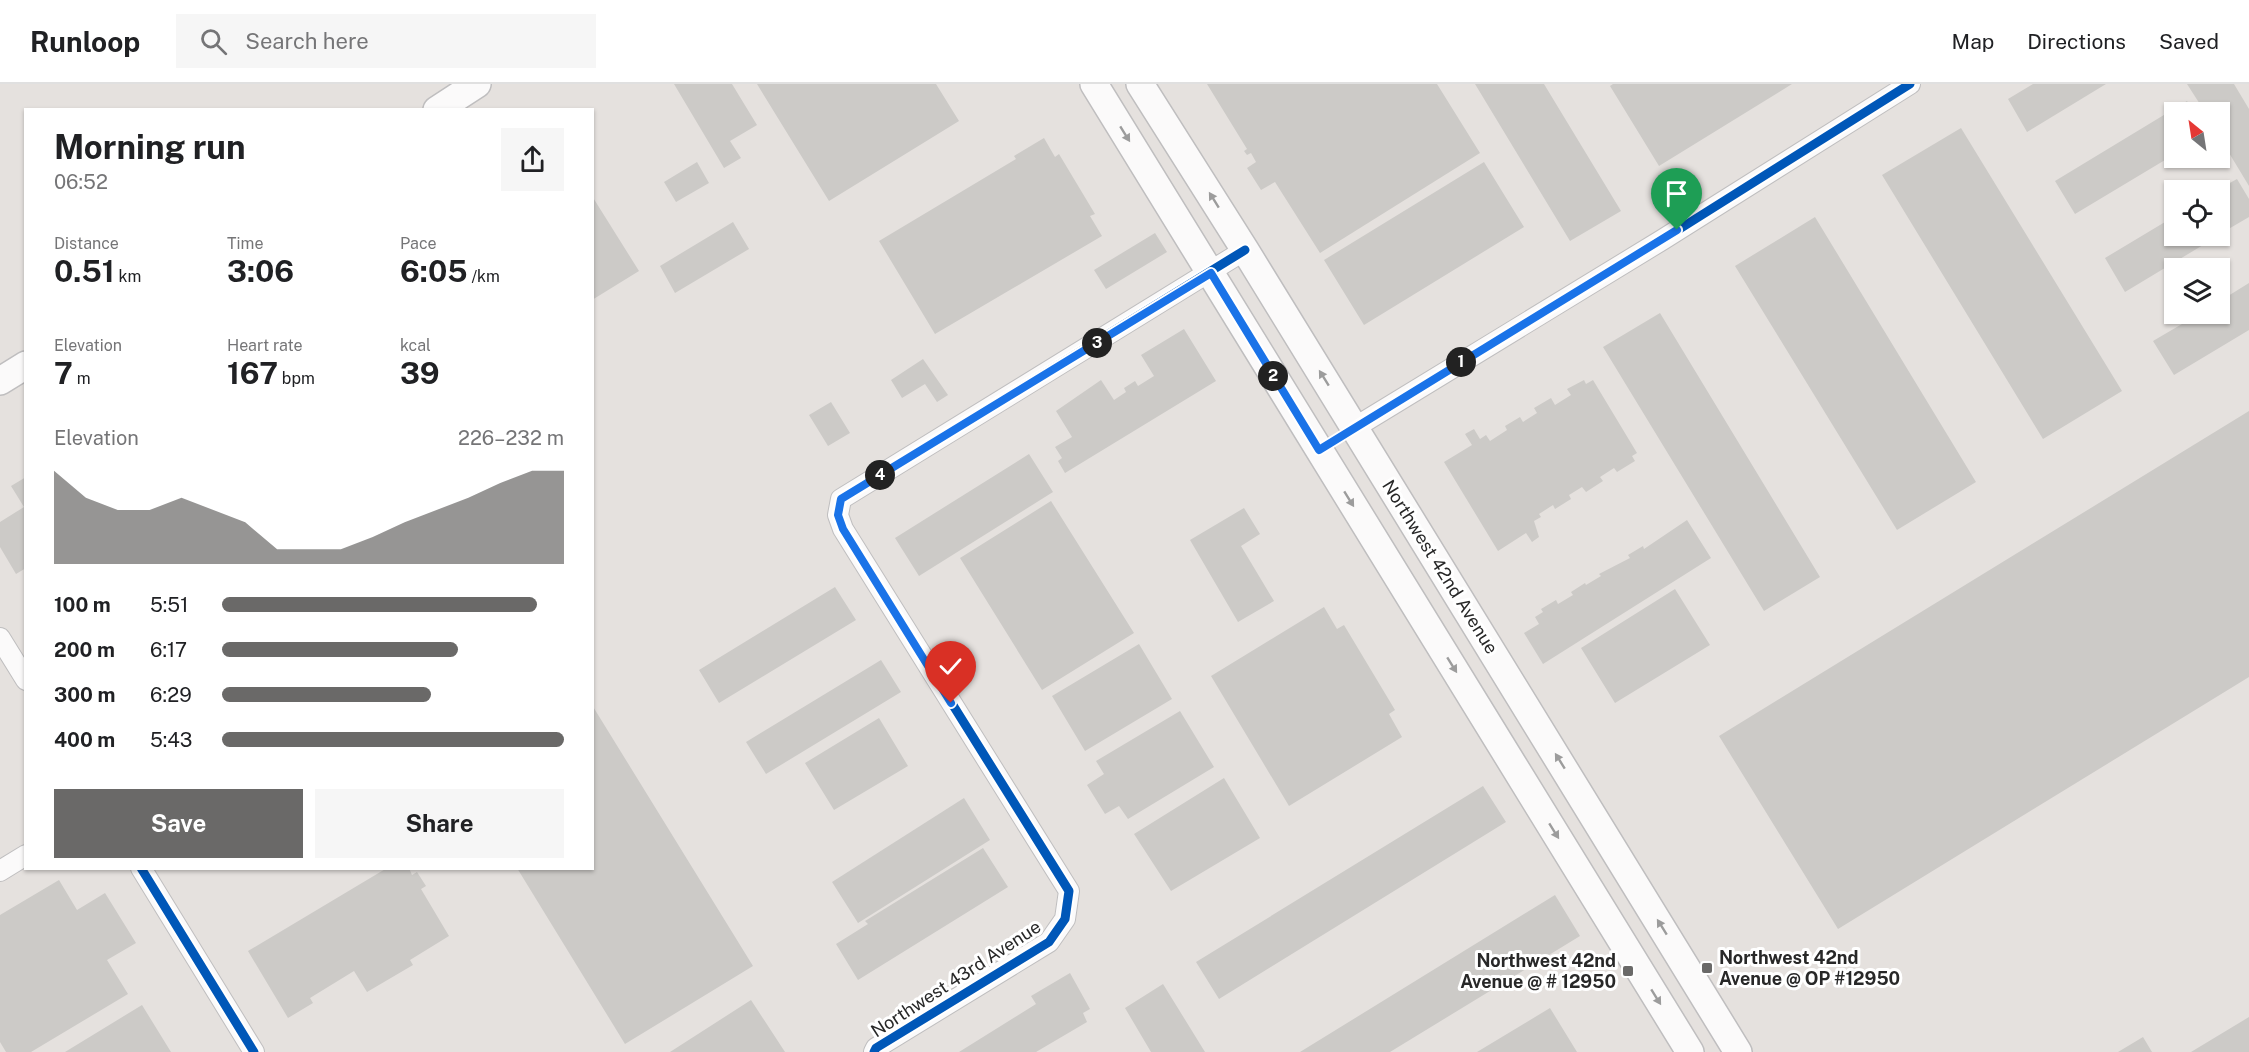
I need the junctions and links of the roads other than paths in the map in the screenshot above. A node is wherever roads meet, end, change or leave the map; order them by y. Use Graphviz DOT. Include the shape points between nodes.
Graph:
graph roads {
  1 [pos="477,84"];
  2 [pos="1094,84"];
  3 [pos="1140,84"];
  4 [pos="1910,84"];
  5 [pos="440,108"];
  6 [pos="1245,250"];
  7 [pos="1211,273"];
  8 [pos="24,366"];
  9 [pos="0,381"];
  10 [pos="1354,428"];
  11 [pos="1319,450"];
  12 [pos="0,638"];
  13 [pos="24,677"];
  14 [pos="24,856"];
  15 [pos="142,870"];
  16 [pos="0,871"];
  17 [pos="1714,1013"];
  18 [pos="1685,1044"];
  19 [pos="254,1052"];
  20 [pos="874,1052"];
  21 [pos="1738,1052"];
  1 -- 5 [label="main road"];
  2 -- 7 [label="main road, one-way"];
  6 -- 3 [label="main road, Northwest 42nd Avenue, one-way"];
  4 -- 10 [label="street"];
  6 -- 7 [label="street"];
  10 -- 6 [label="main road, Northwest 42nd Avenue, one-way"];
  7 -- 11 [label="main road"];
  7 -- 20 [label="street, Northwest 43rd Avenue" via="841,499 838,515 843,529 1069,891 1065,919 1049,942"];
  8 -- 9 [label="main road"];
  10 -- 11 [label="main road"];
  17 -- 10 [label="main road, Northwest 42nd Avenue, one-way"];
  11 -- 18 [label="main road, one-way"];
  12 -- 13 [label="street"];
  14 -- 16 [label="street"];
  15 -- 19 [label="street"];
  17 -- 18 [label="main road"];
  17 -- 21 [label="main road, Northwest 42nd Avenue"];
}
